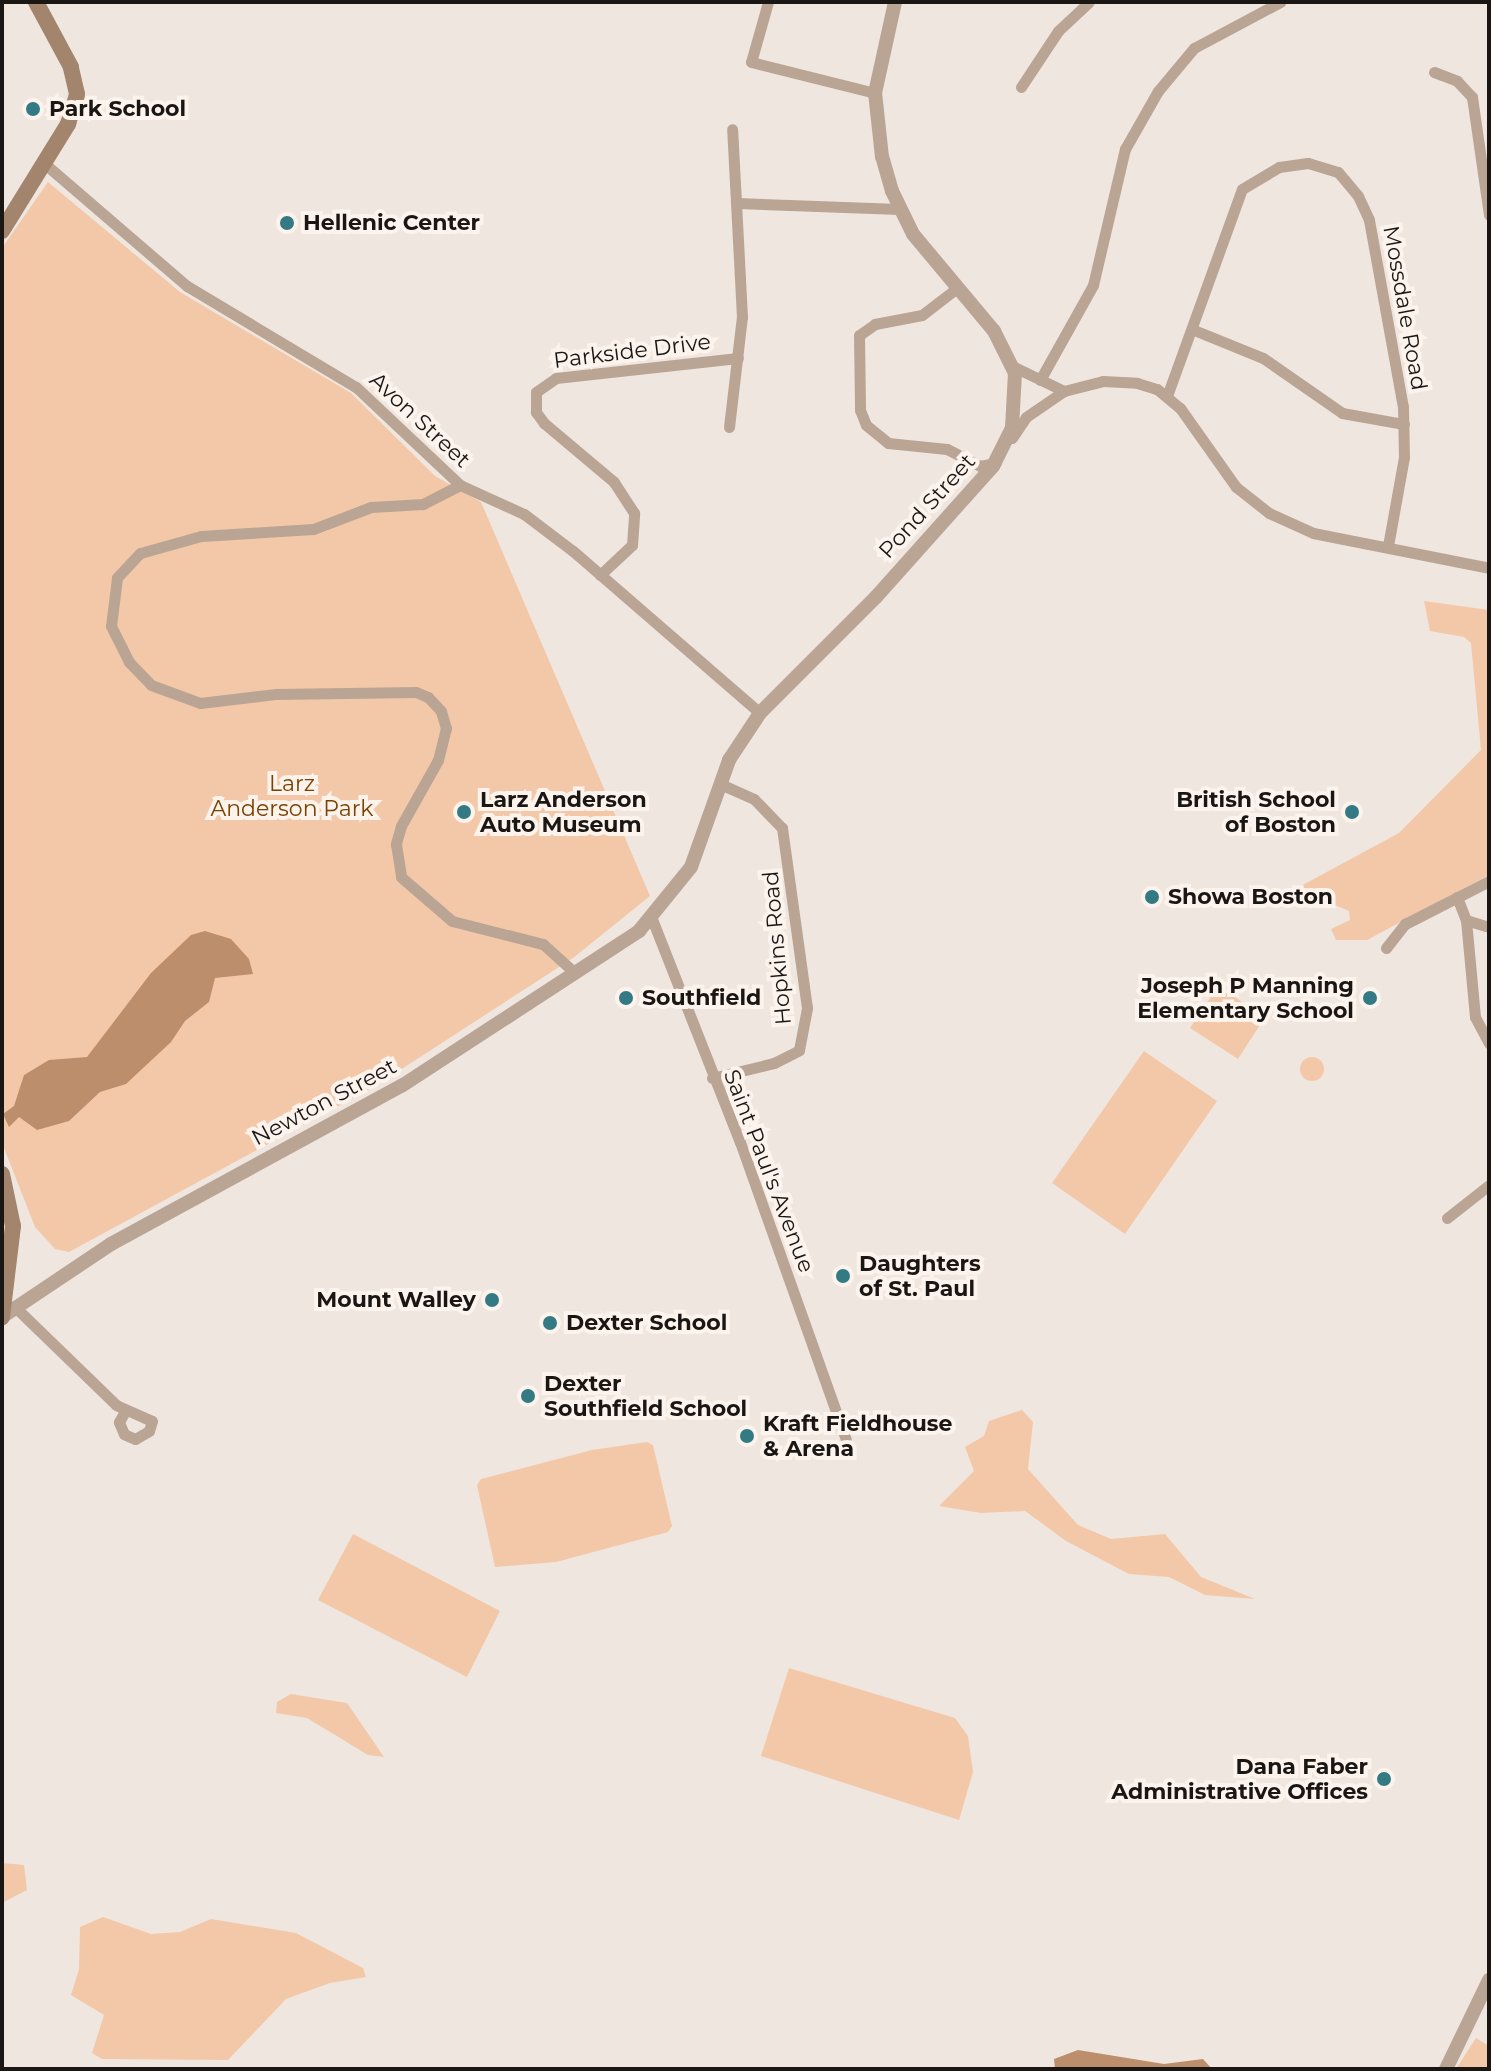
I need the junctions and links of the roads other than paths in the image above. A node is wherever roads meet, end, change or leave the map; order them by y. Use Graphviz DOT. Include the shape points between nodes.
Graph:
graph roads {
  1 [pos="36,2"];
  2 [pos="768,2"];
  3 [pos="895,2"];
  4 [pos="1089,2"];
  5 [pos="1280,2"];
  6 [pos="1434,72"];
  7 [pos="1021,87"];
  8 [pos="875,93"];
  9 [pos="732,129"];
  10 [pos="45,164"];
  11 [pos="737,203"];
  12 [pos="899,209"];
  13 [pos="1489,215"];
  14 [pos="2,231"];
  15 [pos="957,288"];
  16 [pos="1194,330"];
  17 [pos="738,358"];
  18 [pos="1012,366"];
  19 [pos="1040,380"];
  20 [pos="1064,391"];
  21 [pos="1167,396"];
  22 [pos="1404,424"];
  23 [pos="729,427"];
  24 [pos="993,466"];
  25 [pos="460,485"];
  26 [pos="1388,546"];
  27 [pos="1489,568"];
  28 [pos="600,575"];
  29 [pos="760,713"];
  30 [pos="721,784"];
  31 [pos="1489,881"];
  32 [pos="1457,897"];
  33 [pos="655,915"];
  34 [pos="1466,920"];
  35 [pos="1489,927"];
  36 [pos="1386,948"];
  37 [pos="575,973"];
  38 [pos="1489,1043"];
  39 [pos="712,1078"];
  40 [pos="2,1174"];
  41 [pos="1489,1185"];
  42 [pos="7,1212"];
  43 [pos="1447,1218"];
  44 [pos="8,1312"];
  45 [pos="125,1411"];
  46 [pos="846,1439"];
  47 [pos="1489,1980"];
  48 [pos="1446,2069"];
  1 -- 10 [label="main road" via="71,67 77,94 68,124"];
  2 -- 8 [label="street" via="751,62"];
  3 -- 8 [label="street, Pond Street"];
  4 -- 7 [label="street" via="1058,31"];
  5 -- 19 [label="street" via="1194,48 1158,91 1120,162 1093,285"];
  6 -- 13 [label="street" via="1457,81 1472,97"];
  8 -- 12 [label="street, Pond Street" via="882,157"];
  9 -- 11 [label="street, Parkside Drive"];
  10 -- 14 [label="main road"];
  10 -- 25 [label="street, Avon Street" via="187,286 356,387"];
  11 -- 12 [label="street"];
  11 -- 17 [label="street, Parkside Drive" via="742,317"];
  12 -- 15 [label="street, Pond Street"];
  15 -- 18 [label="street, Pond Street" via="994,331"];
  15 -- 24 [label="street" via="922,315 875,324 859,335 860,410 866,425 888,443 931,446"];
  16 -- 21 [label="street, Mossdale Road"];
  16 -- 22 [label="street" via="1263,358 1342,413"];
  16 -- 22 [label="street, Mossdale Road" via="1242,189 1279,167 1326,165 1348,182 1369,220"];
  17 -- 23 [label="street, Parkside Drive"];
  17 -- 28 [label="street, Parkside Drive" via="556,378 536,392 536,412 544,423 614,482 634,513 632,545"];
  18 -- 19 [label="street"];
  18 -- 24 [label="street, Pond Street" via="1018,390 1015,416"];
  19 -- 20 [label="street"];
  20 -- 21 [label="street" via="1103,381 1137,383"];
  20 -- 24 [label="street" via="1026,417"];
  21 -- 26 [label="street" via="1252,501 1313,533"];
  22 -- 26 [label="street, Mossdale Road"];
  24 -- 29 [label="street, Pond Street" via="876,597"];
  25 -- 28 [label="street, Avon Street" via="524,514"];
  25 -- 37 [label="street" via="423,504 371,507 313,529 201,536 140,553 117,578 111,626 129,662 151,685 200,703 276,694 416,692 428,697 441,711 446,728 438,760 401,826 396,844 401,877 452,921 543,944"];
  26 -- 27 [label="street"];
  28 -- 29 [label="street, Avon Street"];
  29 -- 30 [label="street, Pond Street" via="729,760"];
  30 -- 33 [label="street, Pond Street" via="691,867"];
  30 -- 39 [label="street, Hopkins Road" via="754,799 782,828 807,1008 799,1050 774,1063"];
  31 -- 32 [label="street"];
  32 -- 34 [label="street"];
  32 -- 36 [label="street" via="1405,924"];
  33 -- 37 [label="street, Newton Street"];
  33 -- 39 [label="street, Saint Paul's Avenue"];
  34 -- 35 [label="street"];
  34 -- 38 [label="street" via="1475,1017"];
  37 -- 44 [label="street, Newton Street" via="403,1085 111,1244"];
  39 -- 46 [label="street, Saint Paul's Avenue"];
  40 -- 42 [label="main road"];
  41 -- 43 [label="street"];
  42 -- 44 [label="main road" via="13,1252"];
  44 -- 45 [label="street"];
  47 -- 48 [label="street"];
}
